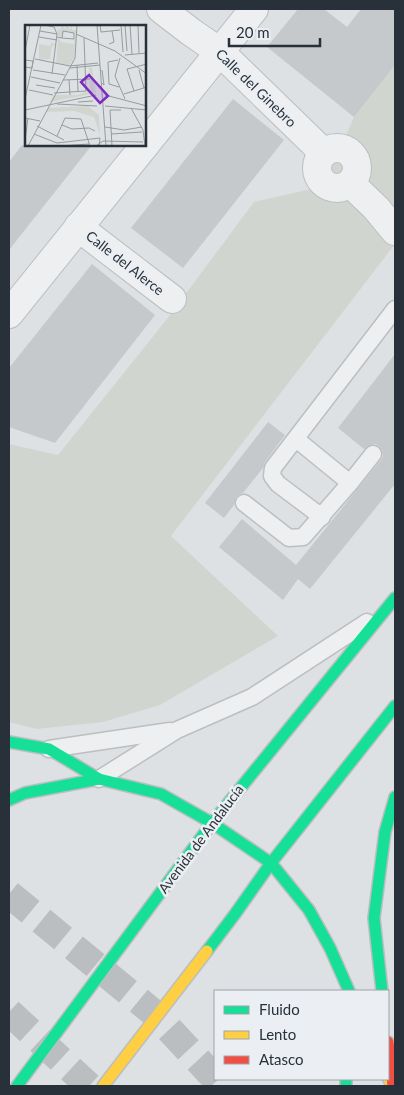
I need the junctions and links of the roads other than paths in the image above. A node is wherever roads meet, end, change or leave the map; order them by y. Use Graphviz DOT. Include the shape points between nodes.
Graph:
graph roads {
  1 [pos="161,9"];
  2 [pos="254,9"];
  3 [pos="220,52"];
  4 [pos="146,144"];
  5 [pos="144,146"];
  6 [pos="78,227"];
  7 [pos="395,231"];
  8 [pos="172,299"];
  9 [pos="395,309"];
  10 [pos="9,314"];
  11 [pos="296,439"];
  12 [pos="373,454"];
  13 [pos="350,484"];
  14 [pos="244,503"];
  15 [pos="322,517"];
  16 [pos="391,603"];
  17 [pos="395,706"];
  18 [pos="177,730"];
  19 [pos="9,742"];
  20 [pos="49,749"];
  21 [pos="100,779"];
  22 [pos="395,797"];
  23 [pos="9,800"];
  24 [pos="212,823"];
  25 [pos="271,863"];
  26 [pos="349,990"];
  27 [pos="382,990"];
  28 [pos="389,1053"];
  29 [pos="17,1086"];
  30 [pos="104,1086"];
  31 [pos="392,1086"];
  1 -- 3 [label="street, Calle del Ginebro"];
  2 -- 3 [label="street, Calle del Alerce"];
  3 -- 4 [label="street, Calle del Alerce"];
  3 -- 7 [label="street, Calle del Ginebro" via="324,153 335,148 352,156 357,167 350,183"];
  5 -- 6 [label="street, Calle del Alerce"];
  6 -- 8 [label="street, Calle del Alerce"];
  6 -- 10 [label="street, Calle del Alerce"];
  9 -- 11 [label="lane"];
  11 -- 13 [label="lane"];
  11 -- 15 [label="lane" via="273,468 272,476"];
  12 -- 13 [label="lane"];
  13 -- 15 [label="lane"];
  14 -- 15 [label="lane" via="289,538 303,537"];
  16 -- 18 [label="lane" via="252,697"];
  16 -- 24 [label="main road, Avenida de Andalucía"];
  17 -- 25 [label="main road"];
  18 -- 20 [label="lane"];
  18 -- 21 [label="lane"];
  19 -- 20 [label="main road"];
  20 -- 21 [label="main road"];
  21 -- 23 [label="main road" via="25,793"];
  21 -- 24 [label="main road" via="162,794"];
  22 -- 27 [label="main road" via="385,832 374,918"];
  24 -- 25 [label="main road"];
  24 -- 29 [label="main road, Avenida de Andalucía"];
  25 -- 26 [label="main road" via="309,910"];
  25 -- 30 [label="main road"];
  28 -- 31 [label="main road"];
}
